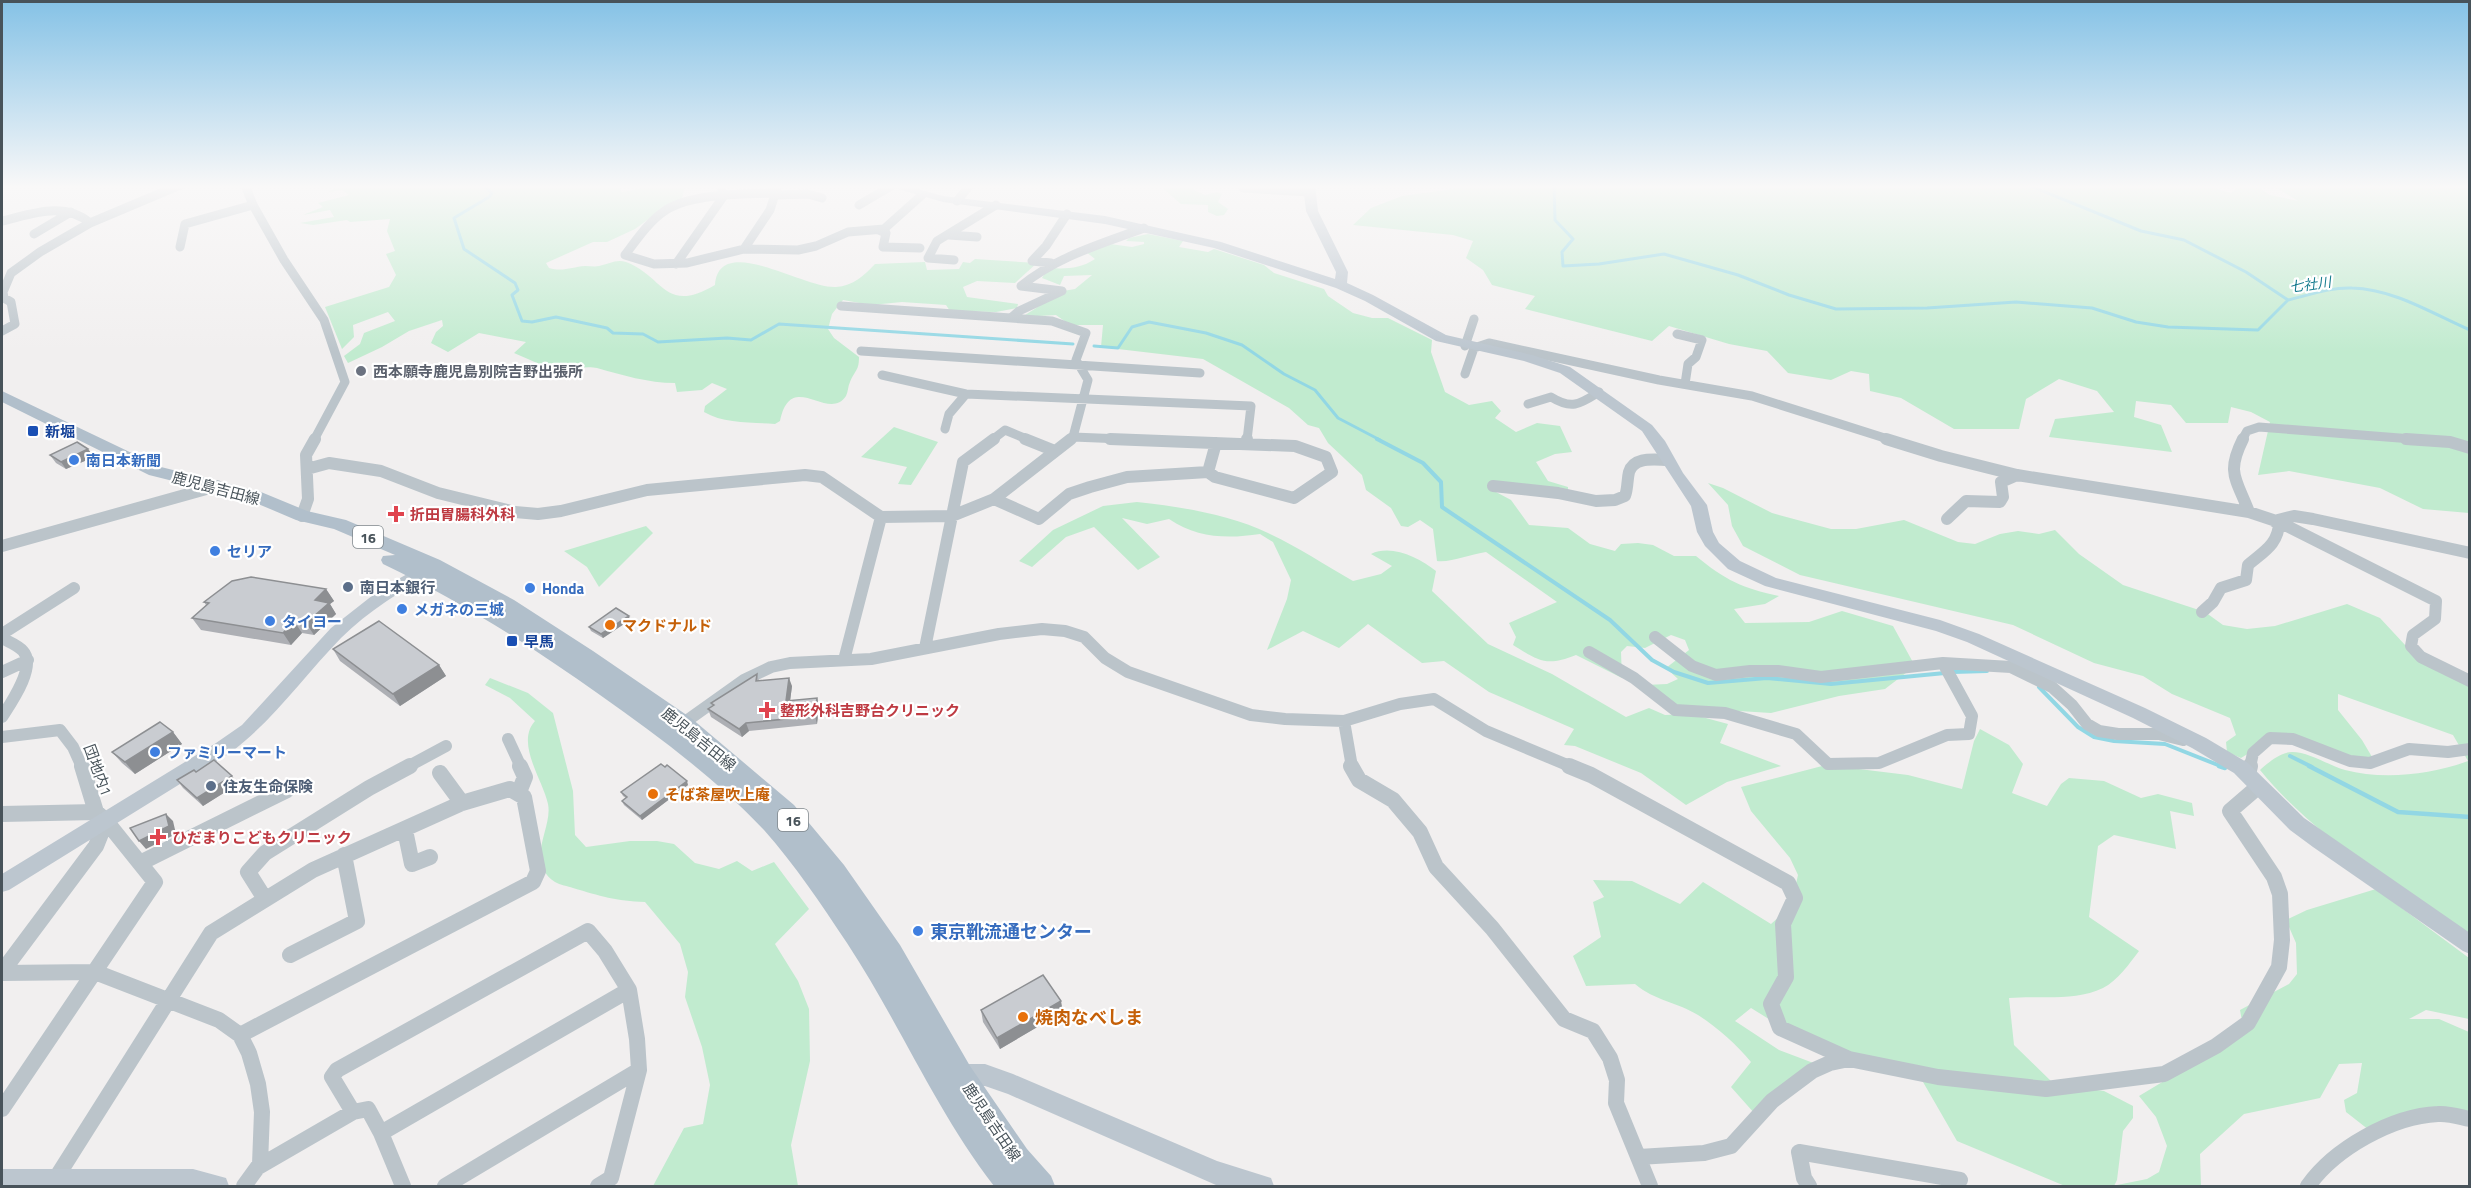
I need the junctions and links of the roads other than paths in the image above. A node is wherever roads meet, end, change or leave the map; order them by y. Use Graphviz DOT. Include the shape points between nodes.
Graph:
graph roads {
  1 [pos="61,240"];
  2 [pos="181,240"];
  3 [pos="273,240"];
  4 [pos="636,240"];
  5 [pos="693,240"];
  6 [pos="749,240"];
  7 [pos="829,240"];
  8 [pos="885,240"];
  9 [pos="938,240"];
  10 [pos="1050,240"];
  11 [pos="1108,240"];
  12 [pos="1197,240"];
  13 [pos="1326,240"];
  14 [pos="180,247"];
  15 [pos="920,248"];
  16 [pos="744,249"];
  17 [pos="954,260"];
  18 [pos="1051,263"];
  19 [pos="676,264"];
  20 [pos="1340,285"];
  21 [pos="841,306"];
  22 [pos="1011,318"];
  23 [pos="1474,319"];
  24 [pos="2,331"];
  25 [pos="1677,334"];
  26 [pos="1469,346"];
  27 [pos="861,351"];
  28 [pos="1078,367"];
  29 [pos="1200,373"];
  30 [pos="1465,374"];
  31 [pos="882,375"];
  32 [pos="1685,384"];
  33 [pos="1599,392"];
  34 [pos="966,394"];
  35 [pos="2,396"];
  36 [pos="1084,400"];
  37 [pos="1528,404"];
  38 [pos="945,429"];
  39 [pos="1073,437"];
  40 [pos="1216,443"];
  41 [pos="1247,443"];
  42 [pos="2469,448"];
  43 [pos="1055,451"];
  44 [pos="1668,460"];
  45 [pos="307,470"];
  46 [pos="1208,472"];
  47 [pos="2017,475"];
  48 [pos="217,486"];
  49 [pos="1493,486"];
  50 [pos="994,499"];
  51 [pos="2249,512"];
  52 [pos="302,516"];
  53 [pos="952,516"];
  54 [pos="881,517"];
  55 [pos="1947,519"];
  56 [pos="2276,521"];
  57 [pos="2,546"];
  58 [pos="2469,554"];
  59 [pos="426,569"];
  60 [pos="74,588"];
  61 [pos="2202,612"];
  62 [pos="2,636"];
  63 [pos="1655,637"];
  64 [pos="926,648"];
  65 [pos="1589,652"];
  66 [pos="28,660"];
  67 [pos="844,660"];
  68 [pos="1943,663"];
  69 [pos="2,672"];
  70 [pos="2469,681"];
  71 [pos="2,717"];
  72 [pos="1344,721"];
  73 [pos="677,728"];
  74 [pos="2,736"];
  75 [pos="508,739"];
  76 [pos="2199,743"];
  77 [pos="446,746"];
  78 [pos="2469,749"];
  79 [pos="440,773"];
  80 [pos="2249,776"];
  81 [pos="287,790"];
  82 [pos="519,792"];
  83 [pos="462,803"];
  84 [pos="2,814"];
  85 [pos="101,816"];
  86 [pos="405,830"];
  87 [pos="344,855"];
  88 [pos="430,857"];
  89 [pos="140,863"];
  90 [pos="2,884"];
  91 [pos="265,899"];
  92 [pos="2469,945"];
  93 [pos="290,955"];
  94 [pos="95,972"];
  95 [pos="2,973"];
  96 [pos="629,990"];
  97 [pos="167,1000"];
  98 [pos="240,1035"];
  99 [pos="1849,1059"];
  100 [pos="639,1070"];
  101 [pos="961,1075"];
  102 [pos="2,1109"];
  103 [pos="353,1113"];
  104 [pos="2469,1119"];
  105 [pos="381,1133"];
  106 [pos="1639,1157"];
  107 [pos="258,1167"];
  108 [pos="2,1181"];
  109 [pos="53,1184"];
  110 [pos="217,1186"];
  111 [pos="244,1186"];
  112 [pos="403,1186"];
  113 [pos="445,1186"];
  114 [pos="598,1186"];
  115 [pos="1012,1186"];
  116 [pos="1041,1186"];
  117 [pos="1262,1186"];
  118 [pos="1650,1186"];
  119 [pos="1809,1186"];
  120 [pos="1955,1186"];
  121 [pos="2308,1186"];
  1 -- 24 [label="street" via="11,273 3,292 11,302 15,324"];
  2 -- 14 [label="street"];
  3 -- 45 [label="street" via="324,320 345,382 306,455"];
  4 -- 19 [label="street" via="625,255 654,264"];
  5 -- 19 [label="street"];
  6 -- 16 [label="street"];
  7 -- 16 [label="street" via="798,250"];
  8 -- 15 [label="street" via="883,246"];
  9 -- 17 [label="street" via="928,258"];
  10 -- 18 [label="street" via="1032,261"];
  11 -- 18 [label="street"];
  12 -- 20 [label="street"];
  13 -- 20 [label="street" via="1342,272"];
  16 -- 19 [label="street"];
  18 -- 22 [label="street" via="1021,286 1062,291"];
  20 -- 26 [label="street" via="1431,333"];
  21 -- 22 [label="street"];
  22 -- 28 [label="street" via="1052,321 1086,333 1076,360"];
  23 -- 26 [label="street"];
  25 -- 32 [label="street" via="1702,340 1696,357 1688,364"];
  26 -- 30 [label="street"];
  26 -- 32 [label="street" via="1489,343"];
  26 -- 33 [label="street" via="1565,370"];
  27 -- 28 [label="street"];
  28 -- 29 [label="street"];
  28 -- 36 [label="street" via="1088,380"];
  31 -- 34 [label="street"];
  32 -- 47 [label="street" via="1752,396 1941,456"];
  33 -- 37 [label="street" via="1581,402 1564,405 1551,397"];
  33 -- 44 [label="street" via="1647,428"];
  34 -- 36 [label="street"];
  34 -- 38 [label="street" via="949,414"];
  35 -- 48 [label="main road, 鹿児島吉田線 / 16" via="155,471"];
  36 -- 39 [label="street"];
  36 -- 41 [label="street" via="1251,406"];
  39 -- 40 [label="street"];
  39 -- 43 [label="street"];
  40 -- 41 [label="street"];
  40 -- 46 [label="street"];
  41 -- 46 [label="street" via="1295,446 1326,458 1332,472 1294,498"];
  42 -- 51 [label="street" via="2450,442 2259,427 2247,431 2232,468"];
  43 -- 50 [label="street"];
  43 -- 53 [label="street" via="1009,431 1001,432 963,462"];
  44 -- 49 [label="street" via="1641,459 1629,472 1625,496 1603,502"];
  44 -- 76 [label="street" via="1699,505 1705,532 1713,546 1721,556 1750,574 1973,638"];
  45 -- 52 [label="street" via="308,499"];
  45 -- 54 [label="street" via="329,463 381,471 438,493 538,514 647,490 805,475 822,477"];
  46 -- 50 [label="street" via="1127,477 1090,487 1068,494 1039,519"];
  47 -- 51 [label="street"];
  47 -- 55 [label="street" via="2001,482 2000,502 1963,501"];
  48 -- 52 [label="main road, 鹿児島吉田線 / 16" via="255,496"];
  48 -- 57 [label="street"];
  50 -- 53 [label="street"];
  51 -- 56 [label="street"];
  52 -- 59 [label="main road, 鹿児島吉田線 / 16" via="330,532"];
  53 -- 54 [label="street"];
  53 -- 64 [label="street"];
  54 -- 67 [label="street"];
  56 -- 58 [label="street" via="2294,516 2313,519"];
  56 -- 61 [label="street" via="2280,531 2276,542 2248,565 2246,580 2221,588"];
  56 -- 70 [label="street" via="2436,601 2435,620 2413,635 2411,646 2421,657"];
  59 -- 73 [label="main road, 鹿児島吉田線 / 16" via="507,605 586,656"];
  59 -- 85 [label="street" via="388,592 337,632 248,730"];
  60 -- 62 [label="street"];
  62 -- 66 [label="street" via="24,652"];
  63 -- 68 [label="street" via="1692,666 1716,675 1750,671 1821,677"];
  64 -- 67 [label="street"];
  64 -- 72 [label="street" via="999,634 1042,629 1065,631 1084,638 1128,672 1232,710 1251,716"];
  65 -- 68 [label="street" via="1634,678 1675,710 1725,713 1796,734 1828,764 1880,763 1947,735 1969,734 1972,716"];
  66 -- 69 [label="street"];
  66 -- 71 [label="street" via="28,670"];
  67 -- 73 [label="street" via="771,667 744,680"];
  68 -- 76 [label="street" via="2011,667 2031,675 2052,687 2087,724 2099,731 2159,734"];
  72 -- 99 [label="street" via="1400,704 1434,699 1486,731 1591,774 1788,884 1795,898 1783,924 1786,973 1784,983 1773,997 1773,1013 1780,1028"];
  72 -- 106 [label="street" via="1352,769 1359,780 1393,800 1420,832 1436,867 1492,928 1564,1019 1593,1031 1610,1058 1617,1080 1616,1102"];
  73 -- 101 [label="main road, 鹿児島吉田線 / 16" via="786,811 836,872 891,953"];
  73 -- 115 [label="main road, 鹿児島吉田線 / 16" via="770,821 816,878 875,966 968,1128"];
  74 -- 85 [label="street, 団地内1" via="60,730 69,739"];
  75 -- 82 [label="street" via="525,777"];
  76 -- 80 [label="street"];
  77 -- 91 [label="street" via="265,852 248,872"];
  78 -- 80 [label="street" via="2409,749 2370,763 2350,760 2293,739 2270,738 2253,753"];
  79 -- 83 [label="street"];
  80 -- 92 [label="street" via="2297,824"];
  80 -- 99 [label="street" via="2229,811 2274,877 2280,894 2279,967 2248,1023 2216,1046 2164,1074 2046,1089 1938,1077"];
  81 -- 89 [label="street"];
  82 -- 83 [label="street" via="510,789"];
  82 -- 98 [label="street" via="524,796 538,872 532,882"];
  83 -- 86 [label="street"];
  84 -- 85 [label="street"];
  85 -- 89 [label="street"];
  85 -- 90 [label="street"];
  85 -- 95 [label="street" via="96,846"];
  86 -- 87 [label="street"];
  86 -- 88 [label="street" via="412,864"];
  87 -- 91 [label="street"];
  87 -- 93 [label="street" via="357,921"];
  89 -- 94 [label="street" via="155,882"];
  91 -- 97 [label="street" via="211,933"];
  94 -- 95 [label="street"];
  94 -- 97 [label="street"];
  94 -- 102 [label="street"];
  96 -- 100 [label="street"];
  96 -- 103 [label="street" via="588,932 338,1070 332,1077"];
  96 -- 105 [label="street"];
  97 -- 98 [label="street" via="219,1020"];
  97 -- 109 [label="street"];
  98 -- 107 [label="street" via="258,1084 262,1112"];
  99 -- 106 [label="street" via="1812,1071 1772,1101 1731,1146 1704,1153"];
  100 -- 113 [label="street"];
  100 -- 114 [label="street" via="611,1178"];
  101 -- 116 [label="main road, 鹿児島吉田線 / 16" via="1017,1160"];
  101 -- 117 [label="street" via="985,1075 1013,1085 1216,1173"];
  103 -- 105 [label="street" via="368,1109"];
  103 -- 107 [label="street"];
  104 -- 121 [label="street" via="2440,1114 2373,1133 2334,1157 2315,1173"];
  105 -- 112 [label="street"];
  106 -- 118 [label="street"];
  107 -- 111 [label="street"];
  108 -- 109 [label="street"];
  109 -- 110 [label="street" via="193,1181"];
  119 -- 120 [label="street" via="1800,1152 1960,1180"];
}
